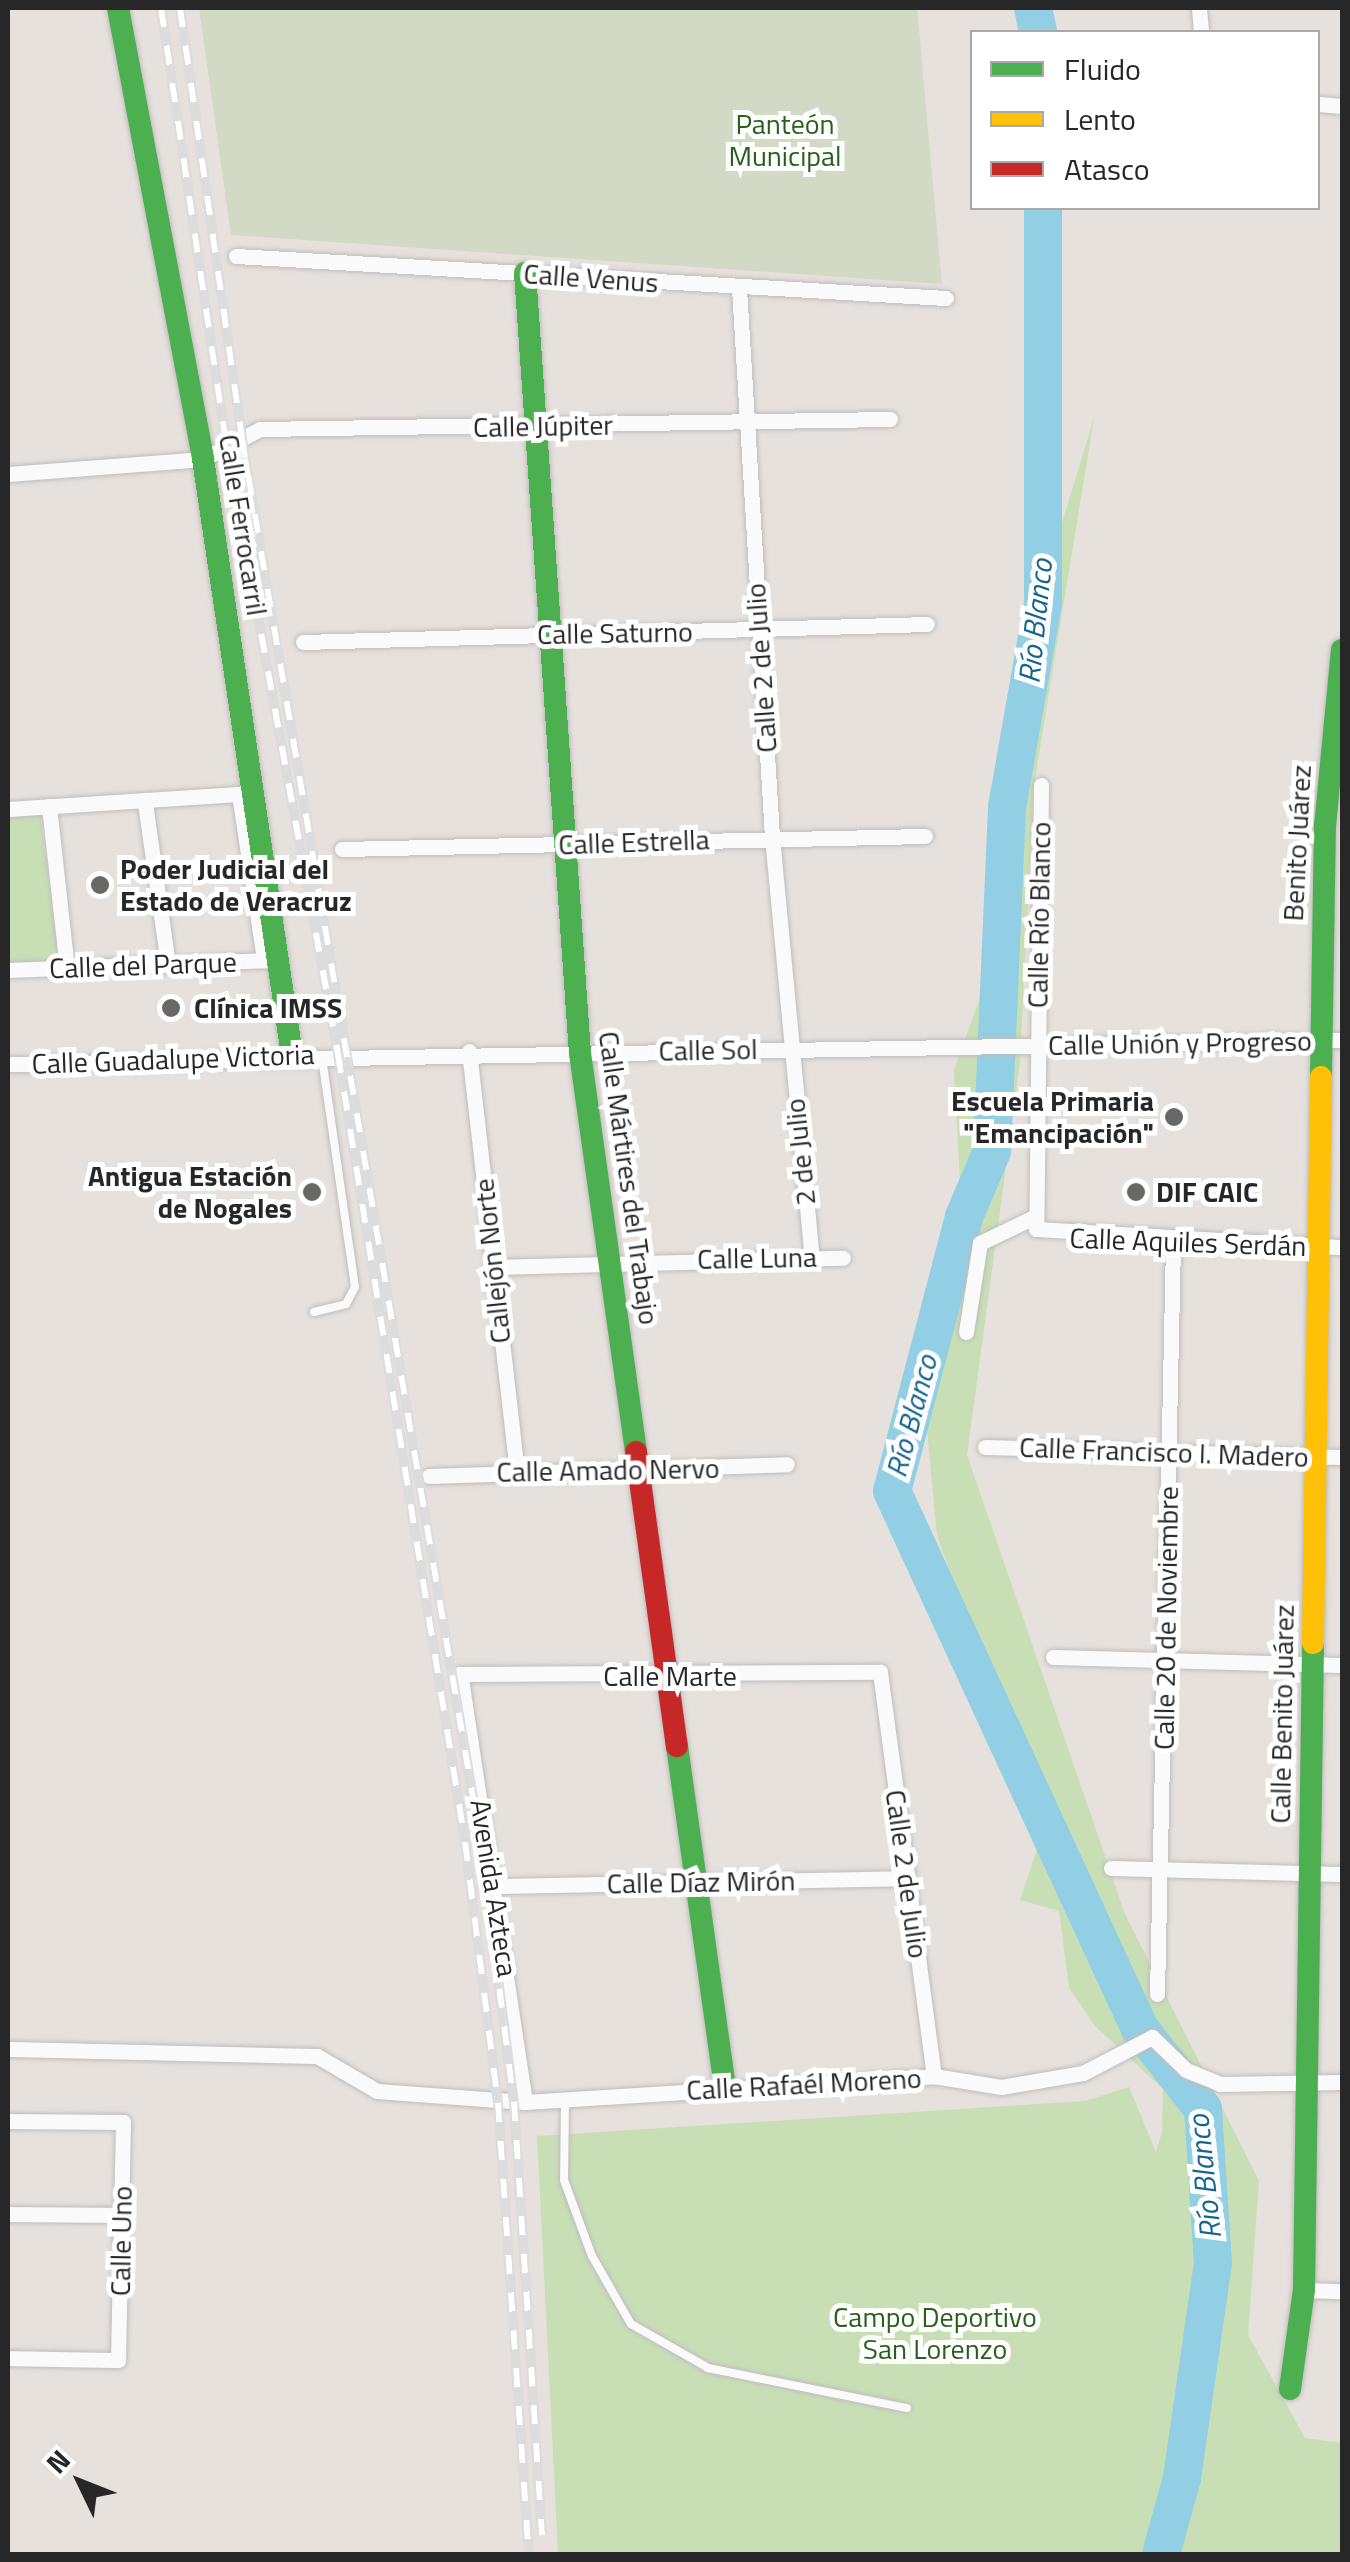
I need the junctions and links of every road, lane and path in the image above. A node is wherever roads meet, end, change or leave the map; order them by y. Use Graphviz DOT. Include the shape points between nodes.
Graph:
graph roads {
  1 [pos="118,8"];
  2 [pos="236,256"];
  3 [pos="525,273"];
  4 [pos="739,288"];
  5 [pos="946,298"];
  6 [pos="890,419"];
  7 [pos="746,421"];
  8 [pos="538,427"];
  9 [pos="203,459"];
  10 [pos="8,474"];
  11 [pos="927,624"];
  12 [pos="758,630"];
  13 [pos="553,635"];
  14 [pos="303,642"];
  15 [pos="1342,650"];
  16 [pos="1041,785"];
  17 [pos="145,803"];
  18 [pos="48,806"];
  19 [pos="8,809"];
  20 [pos="1334,826"];
  21 [pos="925,836"];
  22 [pos="772,837"];
  23 [pos="568,845"];
  24 [pos="342,850"];
  25 [pos="272,959"];
  26 [pos="168,965"];
  27 [pos="66,968"];
  28 [pos="8,970"];
  29 [pos="1318,1039"];
  30 [pos="1342,1040"];
  31 [pos="1018,1045"];
  32 [pos="1038,1046"];
  33 [pos="789,1048"];
  34 [pos="469,1051"];
  35 [pos="580,1053"];
  36 [pos="292,1054"];
  37 [pos="330,1054"];
  38 [pos="8,1064"];
  39 [pos="1034,1224"];
  40 [pos="1173,1242"];
  41 [pos="1318,1246"];
  42 [pos="1342,1247"];
  43 [pos="812,1256"];
  44 [pos="843,1258"];
  45 [pos="608,1262"];
  46 [pos="492,1268"];
  47 [pos="314,1312"];
  48 [pos="966,1332"];
  49 [pos="985,1447"];
  50 [pos="1170,1455"];
  51 [pos="1316,1457"];
  52 [pos="1342,1457"];
  53 [pos="787,1464"];
  54 [pos="641,1470"];
  55 [pos="517,1471"];
  56 [pos="429,1476"];
  57 [pos="1052,1657"];
  58 [pos="1165,1661"];
  59 [pos="1312,1664"];
  60 [pos="1342,1665"];
  61 [pos="880,1672"];
  62 [pos="460,1674"];
  63 [pos="668,1678"];
  64 [pos="1111,1868"];
  65 [pos="1161,1872"];
  66 [pos="1309,1874"];
  67 [pos="1342,1874"];
  68 [pos="908,1878"];
  69 [pos="695,1882"];
  70 [pos="495,1886"];
  71 [pos="1157,1994"];
  72 [pos="8,2049"];
  73 [pos="934,2076"];
  74 [pos="1342,2082"];
  75 [pos="1306,2083"];
  76 [pos="725,2086"];
  77 [pos="566,2101"];
  78 [pos="525,2102"];
  79 [pos="8,2121"];
  80 [pos="8,2214"];
  81 [pos="121,2216"];
  82 [pos="1304,2290"];
  83 [pos="1342,2291"];
  84 [pos="8,2358"];
  85 [pos="1290,2390"];
  86 [pos="907,2408"];
  1 -- 9 [label="street, Calle Ferrocarril"];
  2 -- 3 [label="street, Calle Venus"];
  3 -- 4 [label="street, Calle Venus"];
  3 -- 8 [label="street, Calle Mártires del Trabajo"];
  4 -- 5 [label="street, Calle Venus"];
  4 -- 7 [label="street, Calle 2 de Julio"];
  6 -- 7 [label="street, Calle Júpiter"];
  7 -- 8 [label="street, Calle Júpiter"];
  7 -- 12 [label="street, Calle 2 de Julio"];
  8 -- 9 [label="street, Calle Júpiter" via="260,430"];
  8 -- 13 [label="street, Calle Mártires del Trabajo"];
  9 -- 10 [label="street"];
  9 -- 25 [label="street, Calle Ferrocarril"];
  11 -- 12 [label="street, Calle Saturno"];
  12 -- 13 [label="street, Calle Saturno"];
  12 -- 22 [label="street, Calle 2 de Julio"];
  13 -- 14 [label="street, Calle Saturno"];
  13 -- 23 [label="street, Calle Mártires del Trabajo"];
  15 -- 20 [label="street, Benito Juárez"];
  16 -- 32 [label="street, Calle Río Blanco"];
  17 -- 18 [label="street"];
  17 -- 25 [label="street" via="239,794"];
  17 -- 26 [label="street"];
  18 -- 19 [label="street"];
  18 -- 27 [label="street"];
  20 -- 29 [label="street, Benito Juárez"];
  21 -- 22 [label="street, Calle Estrella"];
  22 -- 23 [label="street, Calle Estrella"];
  22 -- 33 [label="street, Calle 2 de Julio"];
  23 -- 24 [label="street, Calle Estrella"];
  23 -- 35 [label="street, Calle Mártires del Trabajo"];
  25 -- 26 [label="street, Calle del Parque"];
  25 -- 36 [label="street, Calle Ferrocarril"];
  26 -- 27 [label="street, Calle del Parque"];
  27 -- 28 [label="street, Calle del Parque"];
  29 -- 30 [label="street, Calle Unión y Progreso"];
  29 -- 32 [label="street, Calle Unión y Progreso"];
  29 -- 41 [label="street, Calle Benito Juárez"];
  31 -- 32 [label="street, Calle Unión y Progreso"];
  31 -- 33 [label="street, Calle Sol"];
  32 -- 39 [label="street, Calle Río Blanco"];
  33 -- 35 [label="street, Calle Sol"];
  33 -- 43 [label="street, 2 de Julio"];
  34 -- 35 [label="street, Calle Sol"];
  34 -- 37 [label="street, Calle Sol"];
  34 -- 46 [label="street, Callejón Norte"];
  35 -- 45 [label="street, Calle Mártires del Trabajo"];
  36 -- 37 [label="street, Calle Guadalupe Victoria"];
  36 -- 38 [label="street, Calle Guadalupe Victoria"];
  37 -- 47 [label="lane" via="354,1287 346,1304"];
  39 -- 40 [label="street, Calle Aquiles Serdán"];
  39 -- 48 [label="street" via="980,1243"];
  40 -- 41 [label="street, Calle Aquiles Serdán"];
  40 -- 50 [label="street, Calle 20 de Noviembre"];
  41 -- 42 [label="street, Calle Aquiles Serdán"];
  41 -- 51 [label="street, Calle Benito Juárez"];
  43 -- 44 [label="street, Calle Luna"];
  43 -- 45 [label="street, Calle Luna"];
  45 -- 46 [label="street, Calle Luna"];
  45 -- 54 [label="street, Calle Mártires del Trabajo"];
  46 -- 55 [label="street, Callejón Norte"];
  49 -- 50 [label="street, Calle Francisco I. Madero"];
  50 -- 51 [label="street, Calle Francisco I. Madero"];
  50 -- 58 [label="street, Calle 20 de Noviembre"];
  51 -- 52 [label="street, Calle Francisco I. Madero"];
  51 -- 59 [label="street, Calle Benito Juárez"];
  53 -- 54 [label="street, Calle Amado Nervo"];
  54 -- 55 [label="street, Calle Amado Nervo"];
  54 -- 63 [label="street, Calle Mártires del Trabajo"];
  55 -- 56 [label="street, Calle Amado Nervo"];
  57 -- 58 [label="street"];
  58 -- 59 [label="street"];
  58 -- 65 [label="street, Calle 20 de Noviembre"];
  59 -- 60 [label="street"];
  59 -- 66 [label="street, Calle Benito Juárez"];
  61 -- 63 [label="street, Calle Marte"];
  61 -- 68 [label="street, Calle 2 de Julio"];
  62 -- 63 [label="street, Calle Marte"];
  62 -- 70 [label="street, Avenida Azteca"];
  63 -- 69 [label="street, Calle Mártires del Trabajo"];
  64 -- 65 [label="street"];
  65 -- 66 [label="street"];
  65 -- 71 [label="street, Calle 20 de Noviembre"];
  66 -- 67 [label="street"];
  66 -- 75 [label="street, Calle Benito Juárez"];
  68 -- 69 [label="street, Calle Díaz Mirón"];
  68 -- 73 [label="street, Calle 2 de Julio"];
  69 -- 70 [label="street, Calle Díaz Mirón"];
  69 -- 76 [label="street, Calle Mártires del Trabajo"];
  70 -- 78 [label="street, Avenida Azteca"];
  72 -- 78 [label="street, Calle Rafaél Moreno" via="317,2056 377,2091"];
  73 -- 75 [label="street, Calle Rafaél Moreno" via="1000,2087 1106,2063 1152,2036 1186,2070 1220,2084"];
  73 -- 76 [label="street, Calle Rafaél Moreno"];
  74 -- 75 [label="street"];
  75 -- 82 [label="street, Calle Benito Juárez"];
  76 -- 77 [label="street, Calle Rafaél Moreno"];
  77 -- 78 [label="street, Calle Rafaél Moreno"];
  77 -- 86 [label="lane" via="564,2180 592,2256 631,2324 708,2368"];
  79 -- 81 [label="street, Calle Uno" via="124,2122"];
  80 -- 81 [label="street"];
  81 -- 84 [label="street, Calle Uno" via="118,2360"];
  82 -- 83 [label="street"];
  82 -- 85 [label="street, Calle Benito Juárez"];
}
